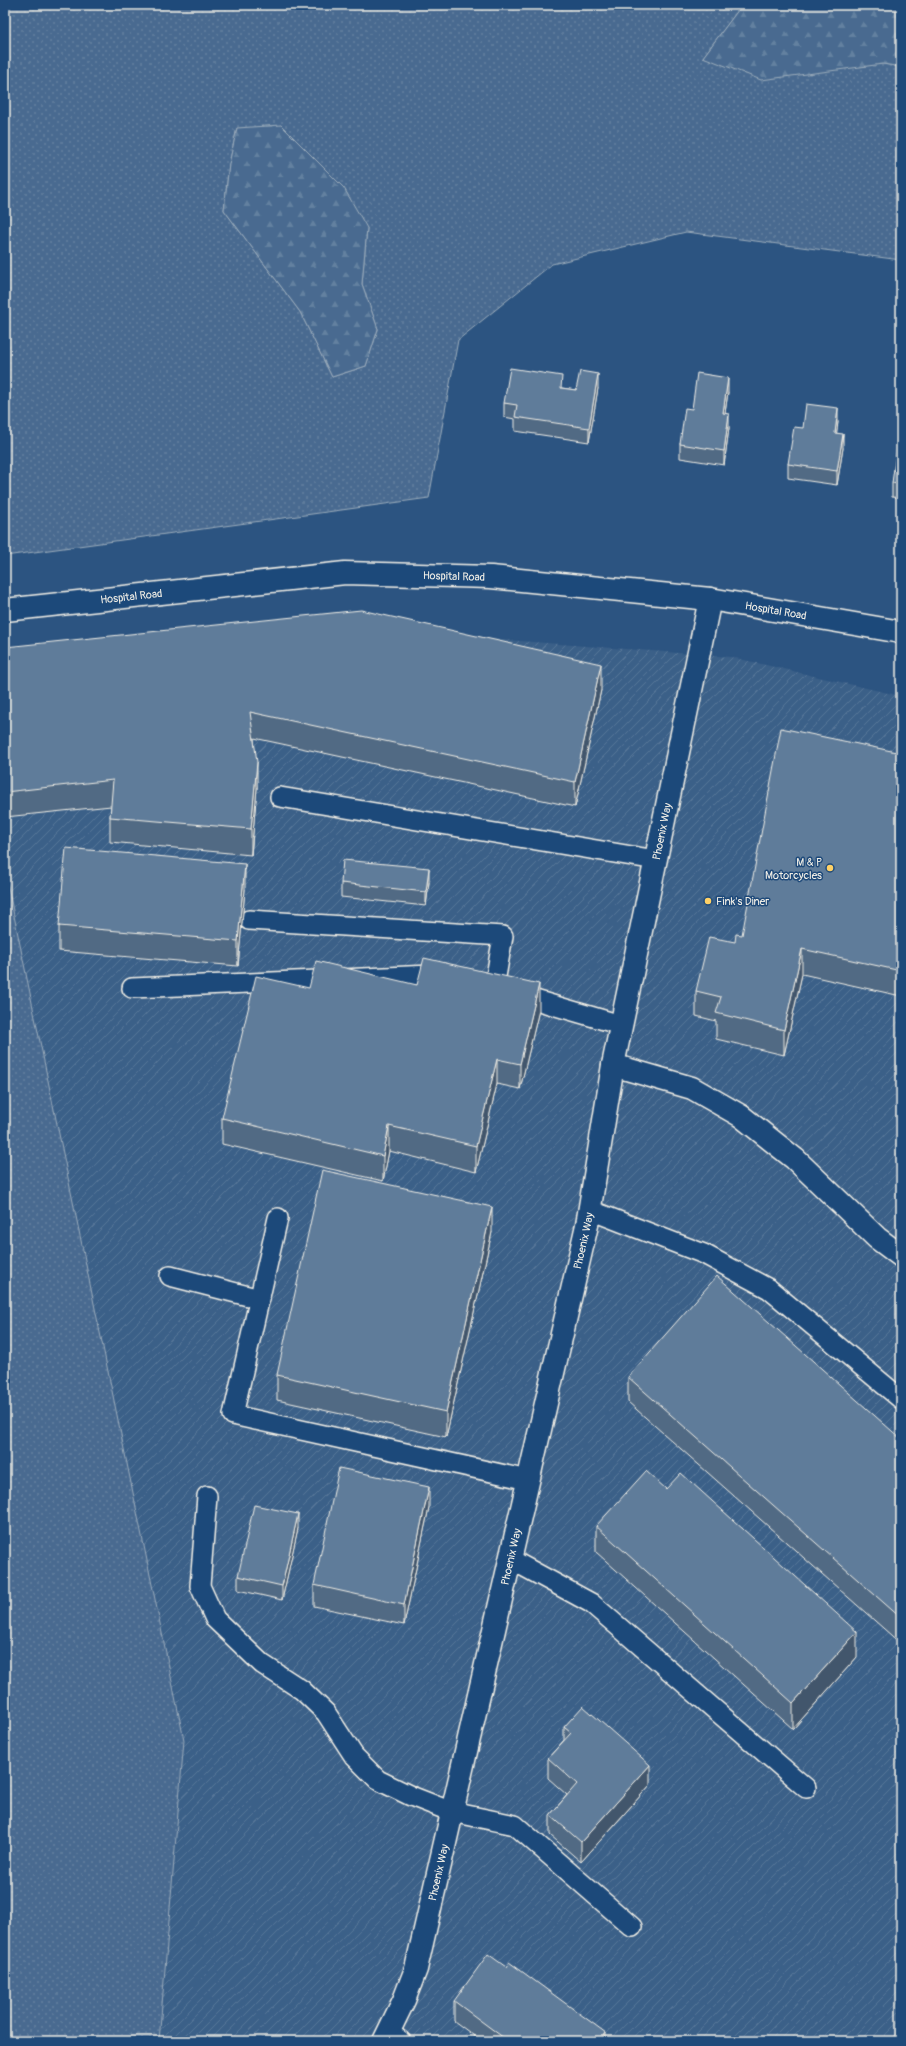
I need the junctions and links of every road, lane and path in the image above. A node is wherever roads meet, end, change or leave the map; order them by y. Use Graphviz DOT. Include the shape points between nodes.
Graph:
graph roads {
  1 [pos="710,599"];
  2 [pos="5,610"];
  3 [pos="901,632"];
  4 [pos="280,797"];
  5 [pos="656,860"];
  6 [pos="249,920"];
  7 [pos="478,985"];
  8 [pos="132,988"];
  9 [pos="621,1025"];
  10 [pos="613,1065"];
  11 [pos="590,1210"];
  12 [pos="278,1218"];
  13 [pos="901,1256"];
  14 [pos="170,1276"];
  15 [pos="260,1299"];
  16 [pos="901,1399"];
  17 [pos="528,1480"];
  18 [pos="207,1496"];
  19 [pos="510,1559"];
  20 [pos="806,1788"];
  21 [pos="452,1812"];
  22 [pos="632,1927"];
  23 [pos="391,2038"];
  1 -- 2 [label="street, Hospital Road" via="491,576 345,573"];
  1 -- 3 [label="street, Hospital Road"];
  1 -- 5 [label="street, Phoenix Way"];
  4 -- 5 [label="lane"];
  5 -- 9 [label="street, Phoenix Way"];
  6 -- 7 [label="lane" via="503,936"];
  7 -- 8 [label="lane" via="431,975"];
  7 -- 9 [label="lane"];
  9 -- 10 [label="street, Phoenix Way"];
  10 -- 11 [label="street, Phoenix Way"];
  10 -- 13 [label="street" via="692,1088 741,1116 796,1160 877,1238"];
  11 -- 16 [label="lane" via="704,1254 769,1289"];
  11 -- 17 [label="street, Phoenix Way"];
  12 -- 15 [label="lane"];
  14 -- 15 [label="lane"];
  15 -- 17 [label="lane" via="233,1415"];
  17 -- 19 [label="street, Phoenix Way"];
  18 -- 21 [label="lane" via="200,1586 215,1619 262,1664 302,1690 326,1714 354,1756 378,1780"];
  19 -- 20 [label="lane" via="592,1603"];
  19 -- 21 [label="street, Phoenix Way"];
  21 -- 22 [label="lane" via="515,1825"];
  21 -- 23 [label="street, Phoenix Way" via="416,1969"];
}
